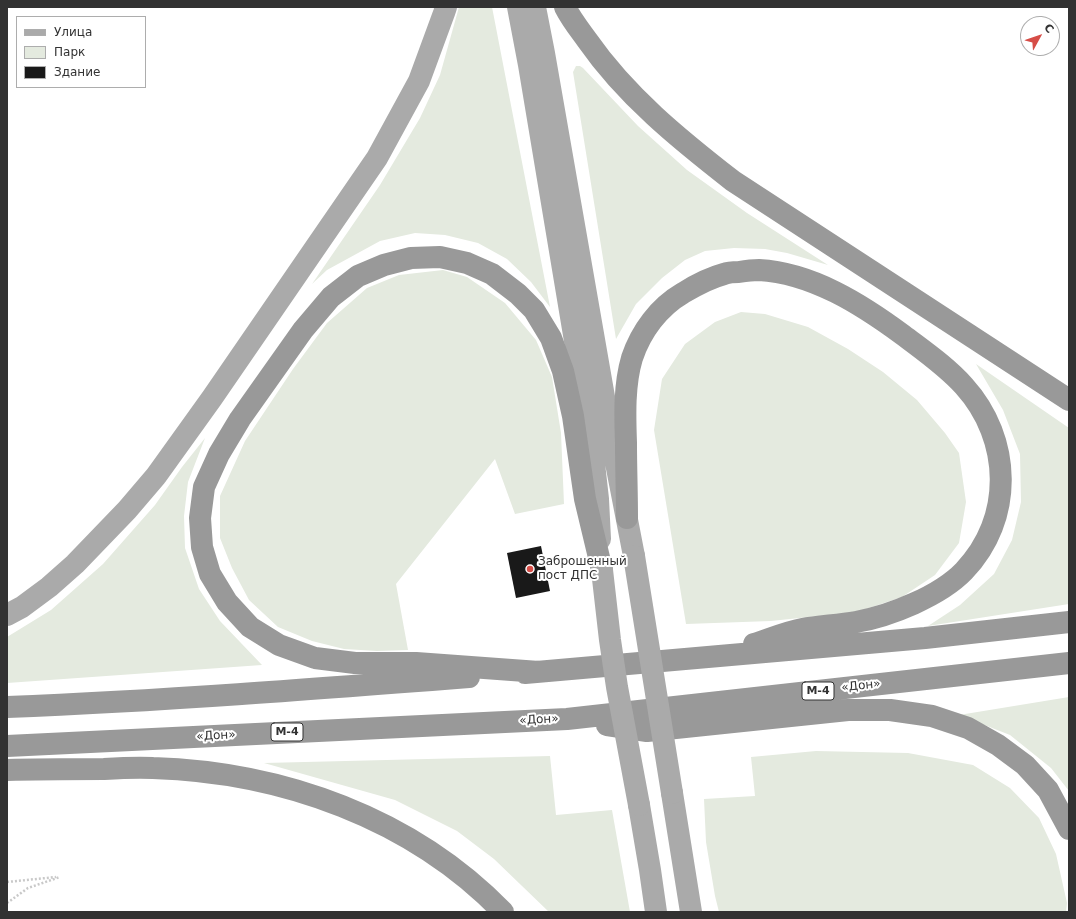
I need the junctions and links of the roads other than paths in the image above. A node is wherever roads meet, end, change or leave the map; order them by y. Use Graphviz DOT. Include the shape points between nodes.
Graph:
graph roads {
  1 [pos="446,7"];
  2 [pos="518,7"];
  3 [pos="535,7"];
  4 [pos="565,7"];
  5 [pos="1069,400"];
  6 [pos="627,518"];
  7 [pos="602,570"];
  8 [pos="7,615"];
  9 [pos="1069,622"];
  10 [pos="718,656"];
  11 [pos="1069,663"];
  12 [pos="538,672"];
  13 [pos="7,707"];
  14 [pos="567,719"];
  15 [pos="7,746"];
  16 [pos="7,770"];
  17 [pos="1069,829"];
  18 [pos="503,912"];
  19 [pos="656,912"];
  20 [pos="691,912"];
  1 -- 8 [label="main road" via="419,81 377,158 156,476 75,564 22,607"];
  2 -- 7 [label="main road" via="590,437 598,499"];
  3 -- 6 [label="main road"];
  4 -- 5 [label="highway" via="619,81 694,151 733,181"];
  6 -- 10 [label="highway" via="625,417 627,382 633,357 657,314 675,298 701,282 725,273 757,270 788,274 848,299 941,363 965,387 984,414 996,445 1001,473 1000,499 992,528 980,552 963,573 943,588 886,614 800,630"];
  6 -- 20 [label="main road, bridge"];
  7 -- 12 [label="highway" via="585,499 573,416 563,371 551,338 534,310 518,294 492,274 467,263 440,257 410,258 358,276 331,297 303,330 218,454 204,487 200,518 202,547 210,574 227,602 250,627 279,645 315,658 354,663 416,663"];
  7 -- 19 [label="main road, bridge" via="617,687"];
  9 -- 10 [label="highway" via="925,638"];
  10 -- 12 [label="highway"];
  11 -- 14 [label="highway, «Дон» / М-4"];
  12 -- 13 [label="highway" via="266,693"];
  14 -- 15 [label="highway, «Дон» / М-4"];
  14 -- 17 [label="highway" via="646,731 848,710 890,710 932,716 968,728 998,745 1025,765 1048,790"];
  16 -- 18 [label="highway" via="152,768 192,771 231,775 310,794 349,808 391,828 432,852 466,878"];
}
